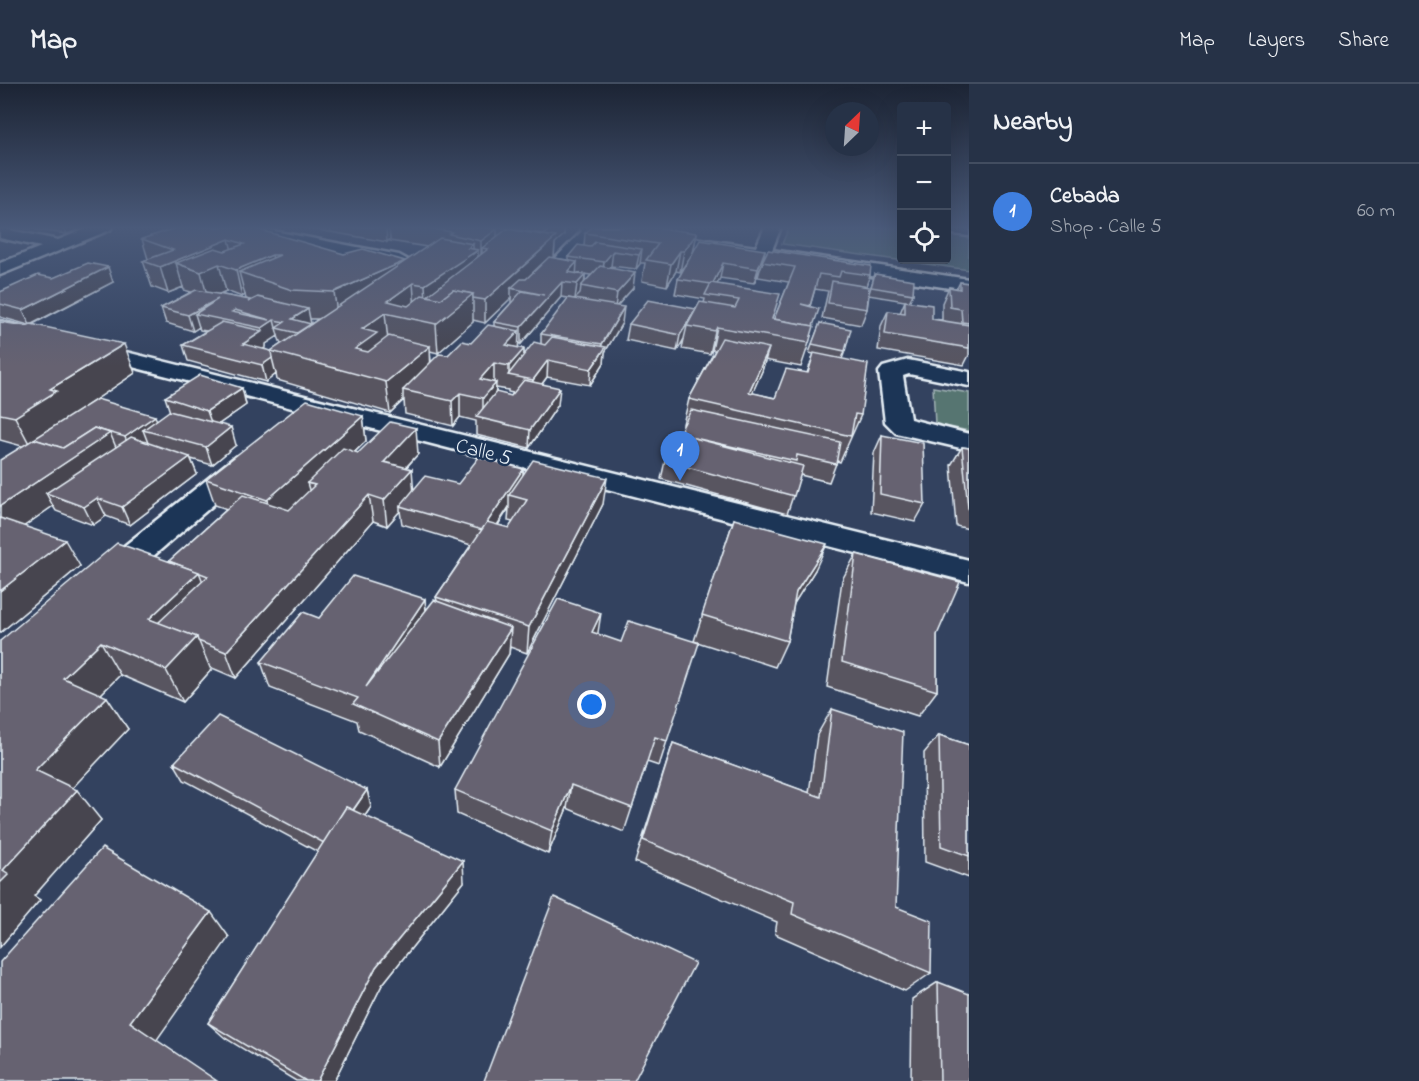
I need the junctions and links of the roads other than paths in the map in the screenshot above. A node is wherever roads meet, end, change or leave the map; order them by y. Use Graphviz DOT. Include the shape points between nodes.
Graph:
graph roads {
  1 [pos="895,274"];
  2 [pos="969,285"];
  3 [pos="0,327"];
  4 [pos="969,379"];
  5 [pos="311,408"];
  6 [pos="969,442"];
  7 [pos="969,571"];
  8 [pos="82,598"];
  1 -- 2 [label="street"];
  3 -- 5 [label="street, Calle 5"];
  4 -- 6 [label="street" via="908,367 891,372 898,422 905,428"];
  5 -- 7 [label="street, Calle 5" via="687,498"];
  5 -- 8 [label="street"];
}
